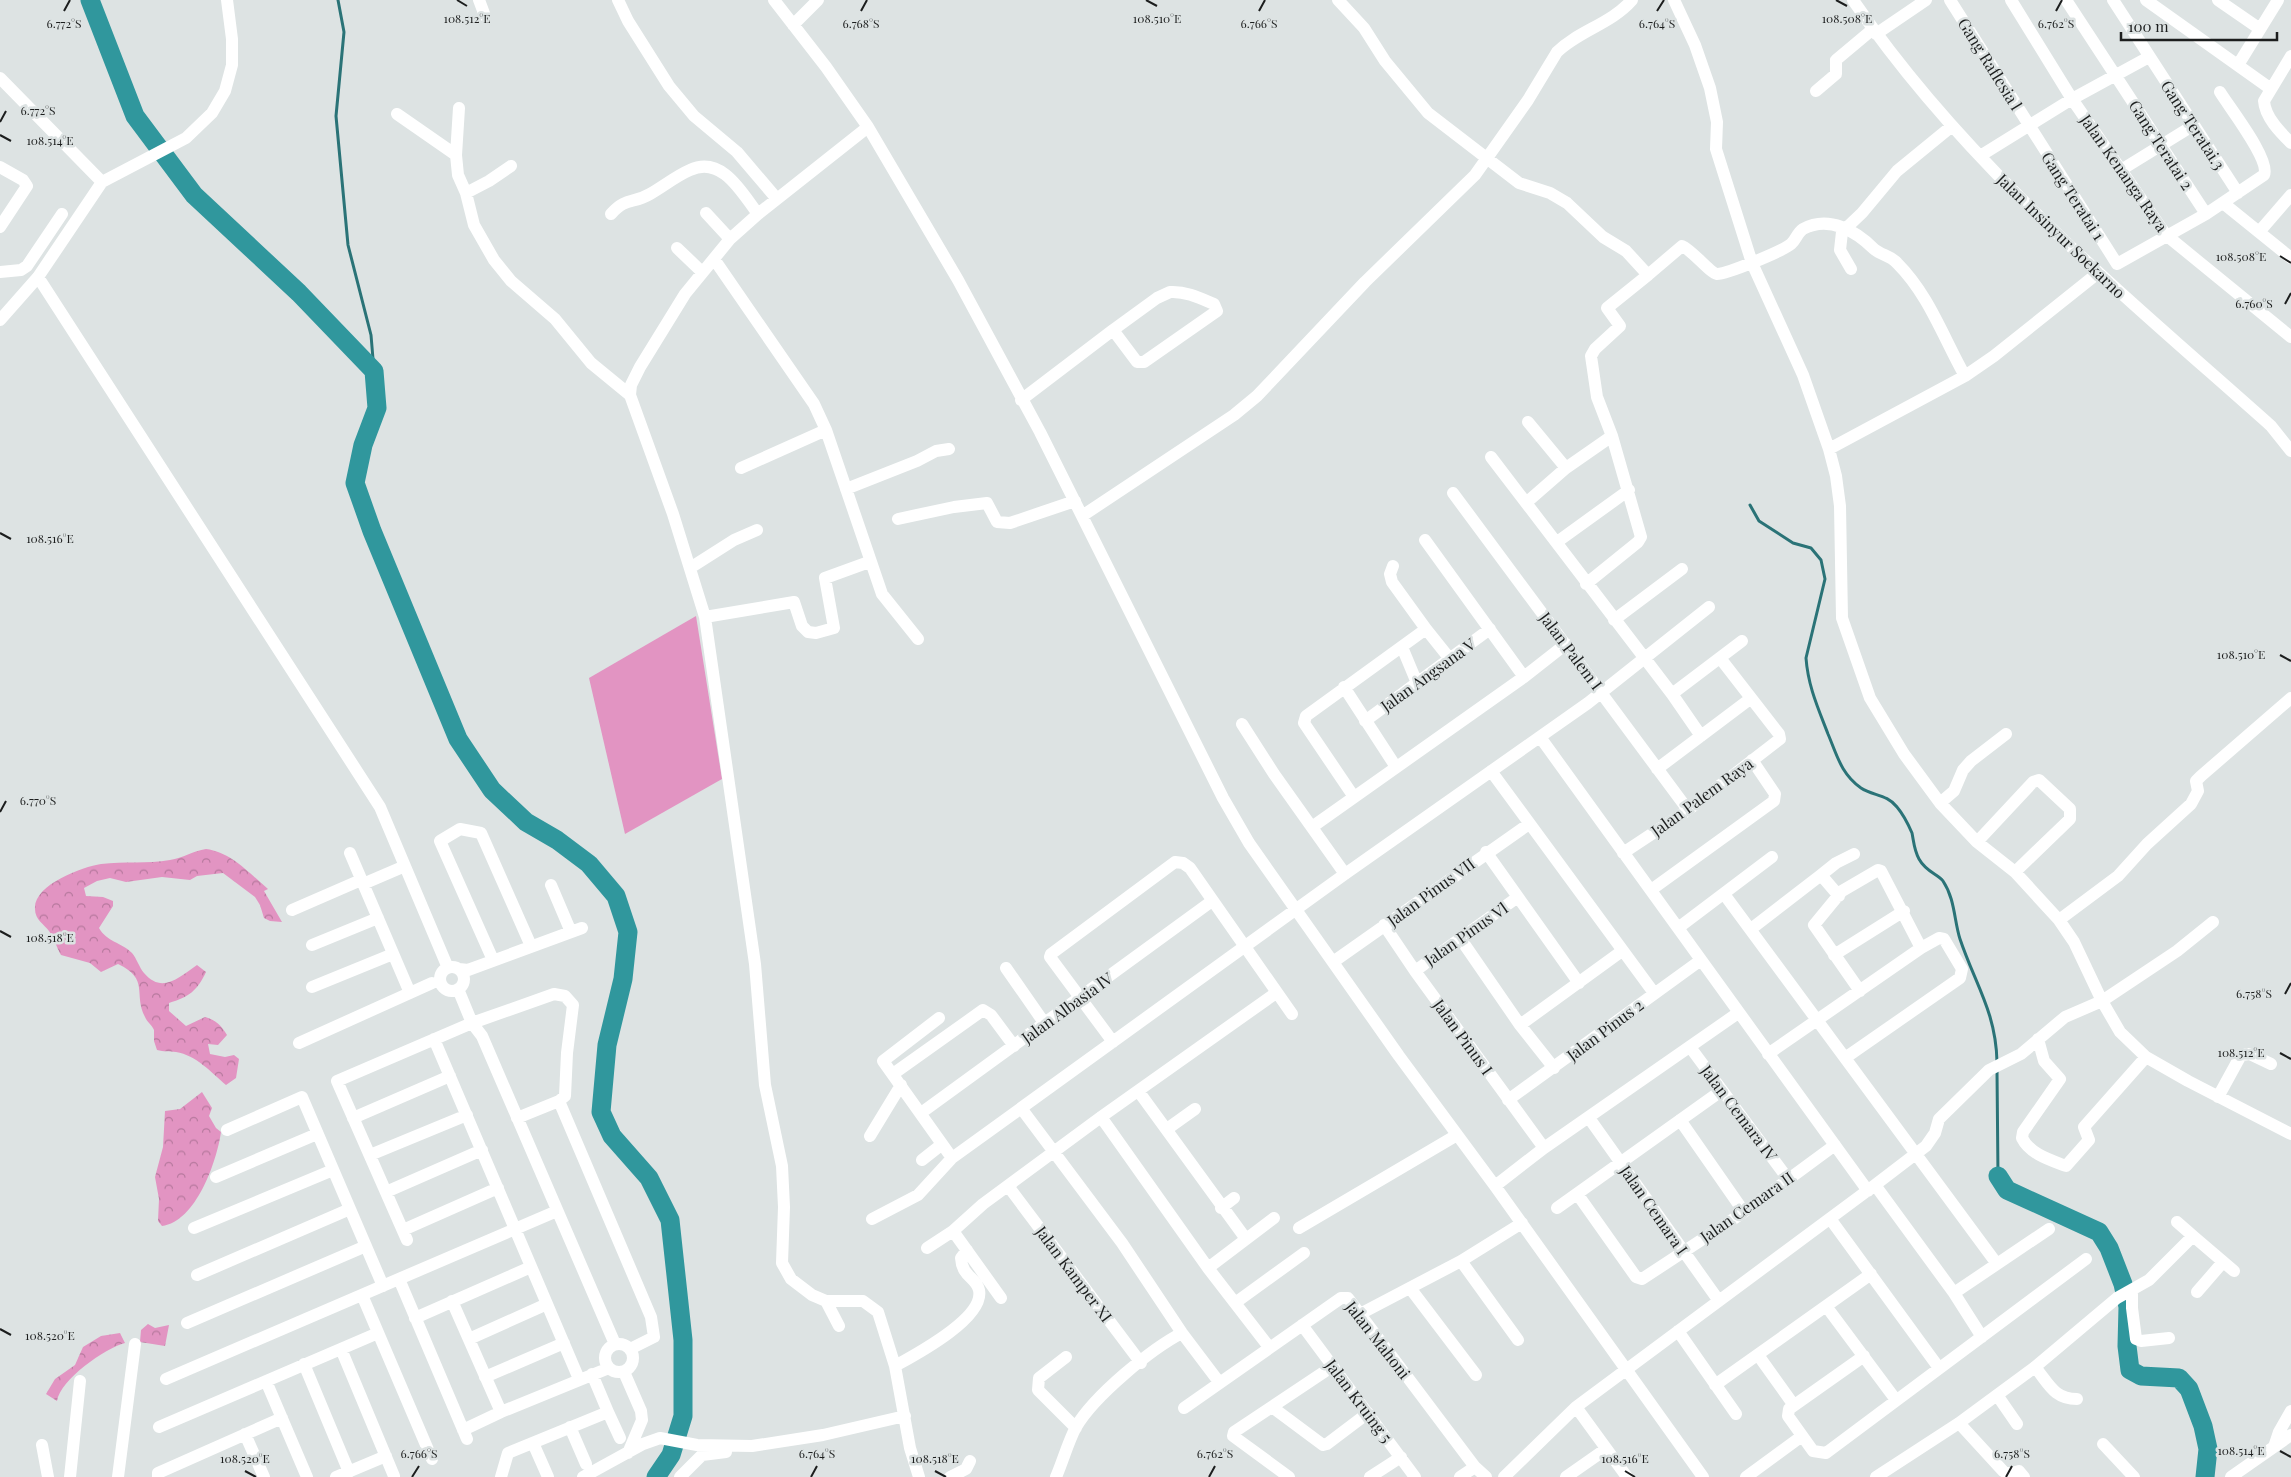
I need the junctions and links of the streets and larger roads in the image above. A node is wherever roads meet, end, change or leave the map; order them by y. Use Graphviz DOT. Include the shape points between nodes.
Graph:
graph roads {
  1 [pos="227,0"];
  2 [pos="479,0"];
  3 [pos="618,0"];
  4 [pos="774,0"];
  5 [pos="818,0"];
  6 [pos="1338,0"];
  7 [pos="1632,0"];
  8 [pos="1674,0"];
  9 [pos="1853,0"];
  10 [pos="1926,0"];
  11 [pos="1950,0"];
  12 [pos="2011,0"];
  13 [pos="2066,0"];
  14 [pos="2112,0"];
  15 [pos="2146,0"];
  16 [pos="2218,0"];
  17 [pos="2278,0"];
  18 [pos="485,16"];
  19 [pos="793,25"];
  20 [pos="2260,29"];
  21 [pos="1869,34"];
  22 [pos="2291,56"];
  23 [pos="2149,57"];
  24 [pos="2238,66"];
  25 [pos="2116,75"];
  26 [pos="0,78"];
  27 [pos="2271,89"];
  28 [pos="1816,91"];
  29 [pos="2220,92"];
  30 [pos="2072,99"];
  31 [pos="459,108"];
  32 [pos="396,114"];
  33 [pos="2194,125"];
  34 [pos="868,127"];
  35 [pos="2029,127"];
  36 [pos="1946,131"];
  37 [pos="2290,141"];
  38 [pos="2160,144"];
  39 [pos="456,155"];
  40 [pos="1980,156"];
  41 [pos="1486,159"];
  42 [pos="511,166"];
  43 [pos="0,167"];
  44 [pos="2121,170"];
  45 [pos="102,182"];
  46 [pos="466,193"];
  47 [pos="2238,193"];
  48 [pos="2291,195"];
  49 [pos="778,199"];
  50 [pos="2223,203"];
  51 [pos="706,213"];
  52 [pos="62,214"];
  53 [pos="611,214"];
  54 [pos="758,214"];
  55 [pos="2206,214"];
  56 [pos="0,227"];
  57 [pos="1844,229"];
  58 [pos="2259,232"];
  59 [pos="2166,235"];
  60 [pos="730,239"];
  61 [pos="677,248"];
  62 [pos="2291,258"];
  63 [pos="714,259"];
  64 [pos="1752,263"];
  65 [pos="1851,269"];
  66 [pos="0,272"];
  67 [pos="702,272"];
  68 [pos="1648,275"];
  69 [pos="38,277"];
  70 [pos="2091,279"];
  71 [pos="0,320"];
  72 [pos="1113,330"];
  73 [pos="2291,337"];
  74 [pos="1965,376"];
  75 [pos="630,395"];
  76 [pos="1021,400"];
  77 [pos="1528,422"];
  78 [pos="826,430"];
  79 [pos="1612,436"];
  80 [pos="949,449"];
  81 [pos="1829,449"];
  82 [pos="2291,451"];
  83 [pos="1491,456"];
  84 [pos="741,468"];
  85 [pos="1566,468"];
  86 [pos="846,488"];
  87 [pos="1629,490"];
  88 [pos="1453,493"];
  89 [pos="1074,501"];
  90 [pos="1528,502"];
  91 [pos="1082,516"];
  92 [pos="898,519"];
  93 [pos="758,530"];
  94 [pos="1425,540"];
  95 [pos="1557,542"];
  96 [pos="869,562"];
  97 [pos="1392,566"];
  98 [pos="690,568"];
  99 [pos="1682,569"];
  100 [pos="1586,584"];
  101 [pos="1709,607"];
  102 [pos="704,617"];
  103 [pos="1614,620"];
  104 [pos="1426,629"];
  105 [pos="1490,630"];
  106 [pos="918,639"];
  107 [pos="1742,641"];
  108 [pos="1566,644"];
  109 [pos="1402,647"];
  110 [pos="1720,658"];
  111 [pos="1450,659"];
  112 [pos="1643,659"];
  113 [pos="1524,677"];
  114 [pos="1417,683"];
  115 [pos="1344,687"];
  116 [pos="1602,692"];
  117 [pos="1672,694"];
  118 [pos="2291,698"];
  119 [pos="1750,699"];
  120 [pos="1365,721"];
  121 [pos="1242,724"];
  122 [pos="2006,734"];
  123 [pos="1701,736"];
  124 [pos="1540,737"];
  125 [pos="1752,760"];
  126 [pos="1396,767"];
  127 [pos="1657,769"];
  128 [pos="1491,771"];
  129 [pos="1354,797"];
  130 [pos="1940,802"];
  131 [pos="1688,810"];
  132 [pos="1529,824"];
  133 [pos="1312,827"];
  134 [pos="1978,842"];
  135 [pos="1486,852"];
  136 [pos="350,853"];
  137 [pos="1624,853"];
  138 [pos="1854,854"];
  139 [pos="1772,857"];
  140 [pos="405,866"];
  141 [pos="2015,872"];
  142 [pos="1344,874"];
  143 [pos="1822,875"];
  144 [pos="362,882"];
  145 [pos="551,884"];
  146 [pos="1651,890"];
  147 [pos="1724,894"];
  148 [pos="1839,896"];
  149 [pos="1518,897"];
  150 [pos="1212,901"];
  151 [pos="292,910"];
  152 [pos="1295,910"];
  153 [pos="1904,911"];
  154 [pos="378,918"];
  155 [pos="2059,920"];
  156 [pos="2213,922"];
  157 [pos="1384,925"];
  158 [pos="1678,928"];
  159 [pos="1751,929"];
  160 [pos="1460,938"];
  161 [pos="312,945"];
  162 [pos="532,946"];
  163 [pos="1246,946"];
  164 [pos="1921,948"];
  165 [pos="1622,951"];
  166 [pos="393,954"];
  167 [pos="1834,955"];
  168 [pos="493,960"];
  169 [pos="1702,960"];
  170 [pos="1334,962"];
  171 [pos="453,968"];
  172 [pos="1006,968"];
  173 [pos="1415,971"];
  174 [pos="1579,982"];
  175 [pos="432,983"];
  176 [pos="312,987"];
  177 [pos="458,990"];
  178 [pos="1860,991"];
  179 [pos="410,993"];
  180 [pos="1276,993"];
  181 [pos="1654,993"];
  182 [pos="1079,998"];
  183 [pos="2102,1001"];
  184 [pos="1738,1013"];
  185 [pos="1292,1014"];
  186 [pos="939,1018"];
  187 [pos="1816,1021"];
  188 [pos="472,1023"];
  189 [pos="1045,1024"];
  190 [pos="1520,1025"];
  191 [pos="2038,1038"];
  192 [pos="434,1039"];
  193 [pos="1113,1042"];
  194 [pos="298,1043"];
  195 [pos="1014,1046"];
  196 [pos="1690,1047"];
  197 [pos="1768,1054"];
  198 [pos="2146,1057"];
  199 [pos="1845,1058"];
  200 [pos="2270,1064"];
  201 [pos="1554,1068"];
  202 [pos="893,1074"];
  203 [pos="450,1076"];
  204 [pos="900,1085"];
  205 [pos="1721,1091"];
  206 [pos="1139,1092"];
  207 [pos="2218,1097"];
  208 [pos="1508,1100"];
  209 [pos="559,1101"];
  210 [pos="1021,1108"];
  211 [pos="1195,1109"];
  212 [pos="921,1113"];
  213 [pos="466,1115"];
  214 [pos="1101,1117"];
  215 [pos="353,1118"];
  216 [pos="517,1118"];
  217 [pos="1589,1118"];
  218 [pos="1680,1120"];
  219 [pos="1166,1129"];
  220 [pos="227,1130"];
  221 [pos="317,1134"];
  222 [pos="2291,1134"];
  223 [pos="1457,1135"];
  224 [pos="870,1136"];
  225 [pos="941,1145"];
  226 [pos="1835,1145"];
  227 [pos="1544,1148"];
  228 [pos="482,1150"];
  229 [pos="1054,1153"];
  230 [pos="1916,1154"];
  231 [pos="370,1155"];
  232 [pos="952,1158"];
  233 [pos="922,1160"];
  234 [pos="1621,1164"];
  235 [pos="333,1170"];
  236 [pos="216,1177"];
  237 [pos="1788,1179"];
  238 [pos="1008,1186"];
  239 [pos="1495,1186"];
  240 [pos="498,1188"];
  241 [pos="1872,1188"];
  242 [pos="386,1192"];
  243 [pos="1578,1195"];
  244 [pos="1234,1198"];
  245 [pos="1221,1208"];
  246 [pos="1557,1208"];
  247 [pos="350,1209"];
  248 [pos="557,1211"];
  249 [pos="1744,1212"];
  250 [pos="1274,1218"];
  251 [pos="872,1219"];
  252 [pos="1831,1220"];
  253 [pos="2177,1222"];
  254 [pos="1522,1223"];
  255 [pos="194,1228"];
  256 [pos="1299,1228"];
  257 [pos="515,1229"];
  258 [pos="2049,1230"];
  259 [pos="953,1231"];
  260 [pos="2193,1236"];
  261 [pos="1246,1239"];
  262 [pos="366,1246"];
  263 [pos="927,1248"];
  264 [pos="966,1250"];
  265 [pos="1682,1251"];
  266 [pos="1304,1253"];
  267 [pos="2086,1259"];
  268 [pos="1461,1261"];
  269 [pos="2223,1262"];
  270 [pos="1997,1264"];
  271 [pos="531,1267"];
  272 [pos="1208,1268"];
  273 [pos="2234,1271"];
  274 [pos="1871,1274"];
  275 [pos="197,1275"];
  276 [pos="399,1279"];
  277 [pos="383,1286"];
  278 [pos="1410,1288"];
  279 [pos="2197,1292"];
  280 [pos="1954,1293"];
  281 [pos="2126,1293"];
  282 [pos="362,1295"];
  283 [pos="1001,1298"];
  284 [pos="826,1301"];
  285 [pos="1719,1301"];
  286 [pos="452,1302"];
  287 [pos="1235,1303"];
  288 [pos="547,1304"];
  289 [pos="1826,1306"];
  290 [pos="1360,1314"];
  291 [pos="415,1318"];
  292 [pos="187,1323"];
  293 [pos="1302,1325"];
  294 [pos="839,1326"];
  295 [pos="1678,1331"];
  296 [pos="378,1333"];
  297 [pos="1182,1333"];
  298 [pos="1982,1337"];
  299 [pos="2169,1338"];
  300 [pos="468,1339"];
  301 [pos="1518,1340"];
  302 [pos="564,1343"];
  303 [pos="135,1344"];
  304 [pos="615,1344"];
  305 [pos="1269,1348"];
  306 [pos="341,1349"];
  307 [pos="630,1349"];
  308 [pos="1758,1355"];
  309 [pos="1864,1356"];
  310 [pos="1066,1357"];
  311 [pos="1140,1363"];
  312 [pos="304,1364"];
  313 [pos="895,1366"];
  314 [pos="1333,1366"];
  315 [pos="2035,1367"];
  316 [pos="609,1368"];
  317 [pos="1939,1368"];
  318 [pos="1626,1369"];
  319 [pos="624,1372"];
  320 [pos="592,1374"];
  321 [pos="1476,1375"];
  322 [pos="485,1377"];
  323 [pos="166,1379"];
  324 [pos="579,1379"];
  325 [pos="80,1381"];
  326 [pos="266,1381"];
  327 [pos="1219,1382"];
  328 [pos="1715,1385"];
  329 [pos="1997,1395"];
  330 [pos="2077,1399"];
  331 [pos="1896,1400"];
  332 [pos="1793,1404"];
  333 [pos="1272,1407"];
  334 [pos="1576,1407"];
  335 [pos="1184,1408"];
  336 [pos="2291,1411"];
  337 [pos="501,1412"];
  338 [pos="608,1412"];
  339 [pos="1368,1413"];
  340 [pos="1736,1414"];
  341 [pos="905,1416"];
  342 [pos="282,1418"];
  343 [pos="1959,1422"];
  344 [pos="2018,1424"];
  345 [pos="159,1427"];
  346 [pos="570,1427"];
  347 [pos="1076,1428"];
  348 [pos="245,1434"];
  349 [pos="2291,1435"];
  350 [pos="1802,1436"];
  351 [pos="620,1438"];
  352 [pos="534,1443"];
  353 [pos="2103,1444"];
  354 [pos="42,1445"];
  355 [pos="738,1447"];
  356 [pos="2274,1447"];
  357 [pos="1606,1449"];
  358 [pos="628,1452"];
  359 [pos="386,1456"];
  360 [pos="1401,1457"];
  361 [pos="432,1459"];
  362 [pos="586,1464"];
  363 [pos="1475,1467"];
  364 [pos="349,1472"];
  365 [pos="394,1476"];
  366 [pos="48,1477"];
  367 [pos="70,1477"];
  368 [pos="118,1477"];
  369 [pos="158,1477"];
  370 [pos="264,1477"];
  371 [pos="307,1477"];
  372 [pos="336,1477"];
  373 [pos="503,1477"];
  374 [pos="548,1477"];
  375 [pos="583,1477"];
  376 [pos="680,1477"];
  377 [pos="919,1477"];
  378 [pos="1056,1477"];
  379 [pos="1289,1477"];
  380 [pos="1370,1477"];
  381 [pos="1415,1477"];
  382 [pos="1460,1477"];
  383 [pos="1486,1477"];
  384 [pos="1504,1477"];
  385 [pos="1566,1477"];
  386 [pos="1627,1477"];
  387 [pos="1703,1477"];
  388 [pos="1746,1477"];
  389 [pos="1876,1477"];
  390 [pos="2024,1477"];
  391 [pos="2134,1477"];
  392 [pos="2231,1477"];
  1 -- 45 [label="street" via="233,53 230,78 212,112 186,138"];
  2 -- 18 [label="street"];
  3 -- 49 [label="street" via="628,22 675,93 700,122 737,152"];
  4 -- 19 [label="street"];
  5 -- 19 [label="street"];
  6 -- 41 [label="street" via="1364,28 1428,113"];
  7 -- 41 [label="street" via="1601,26 1562,46"];
  8 -- 64 [label="street" via="1710,88 1717,122 1716,149"];
  9 -- 21 [label="street, Jalan Insinyur Soekarno"];
  10 -- 21 [label="street"];
  11 -- 35 [label="street, Gang Raflesia l"];
  12 -- 30 [label="street, Jalan Kenanga Raya"];
  13 -- 25 [label="street, Gang Teratai 2"];
  14 -- 23 [label="street, Gang Teratai.3"];
  15 -- 24 [label="street"];
  16 -- 20 [label="street"];
  17 -- 20 [label="street"];
  19 -- 34 [label="street"];
  20 -- 24 [label="street"];
  21 -- 28 [label="street" via="1836,60 1836,74"];
  21 -- 36 [label="street, Jalan Insinyur Soekarno"];
  22 -- 27 [label="street"];
  23 -- 25 [label="street"];
  23 -- 33 [label="street, Gang Teratai.3"];
  24 -- 27 [label="street"];
  25 -- 30 [label="street"];
  25 -- 38 [label="street, Gang Teratai 2"];
  26 -- 45 [label="street"];
  27 -- 37 [label="street" via="2264,101 2264,110"];
  29 -- 47 [label="street" via="2256,148 2266,170 2264,175"];
  30 -- 35 [label="street"];
  30 -- 44 [label="street, Jalan Kenanga Raya"];
  31 -- 39 [label="street"];
  32 -- 39 [label="street"];
  33 -- 38 [label="street"];
  33 -- 47 [label="street, Gang Teratai.3"];
  34 -- 49 [label="street"];
  34 -- 76 [label="street" via="958,280"];
  35 -- 40 [label="street"];
  35 -- 59 [label="street, Gang Teratai 1" via="2116,264"];
  36 -- 40 [label="street, Jalan Insinyur Soekarno"];
  36 -- 57 [label="street" via="1897,171"];
  38 -- 44 [label="street"];
  38 -- 55 [label="street, Gang Teratai 2"];
  39 -- 46 [label="street" via="458,175"];
  40 -- 70 [label="street, Jalan Insinyur Soekarno"];
  41 -- 68 [label="street" via="1519,183 1550,193 1567,203 1602,236 1626,251"];
  41 -- 91 [label="street" via="1460,190 1234,415"];
  42 -- 46 [label="street"];
  43 -- 56 [label="street" via="23,180 27,186"];
  44 -- 59 [label="street, Jalan Kenanga Raya"];
  45 -- 69 [label="street"];
  46 -- 75 [label="street" via="474,225 499,267 555,319 591,364"];
  47 -- 50 [label="street"];
  48 -- 58 [label="street"];
  49 -- 54 [label="street"];
  50 -- 55 [label="street"];
  50 -- 58 [label="street"];
  51 -- 60 [label="street"];
  52 -- 66 [label="street" via="24,269"];
  53 -- 54 [label="street" via="620,203 643,197 692,169 705,167 725,173"];
  54 -- 60 [label="street"];
  55 -- 59 [label="street"];
  57 -- 64 [label="street" via="1826,223 1810,227 1802,230 1790,245"];
  57 -- 65 [label="street" via="1840,250"];
  57 -- 74 [label="street" via="1894,260 1911,279 1936,317"];
  58 -- 62 [label="street"];
  59 -- 73 [label="street, Jalan Kenanga Raya"];
  60 -- 63 [label="street"];
  61 -- 67 [label="street"];
  63 -- 67 [label="street"];
  63 -- 78 [label="street" via="800,382"];
  64 -- 68 [label="street" via="1717,274 1682,246"];
  64 -- 81 [label="street" via="1803,375"];
  67 -- 75 [label="street" via="646,355 631,385"];
  68 -- 79 [label="street" via="1608,306 1620,326 1591,354 1597,397"];
  69 -- 71 [label="street"];
  69 -- 140 [label="street" via="380,807"];
  70 -- 74 [label="street"];
  70 -- 82 [label="street, Jalan Insinyur Soekarno" via="2271,426"];
  72 -- 72 [label="street" via="1170,292 1200,297 1216,308 1216,314 1140,363"];
  72 -- 76 [label="street"];
  74 -- 81 [label="street"];
  75 -- 98 [label="street"];
  76 -- 89 [label="street"];
  77 -- 85 [label="street"];
  78 -- 84 [label="street"];
  78 -- 86 [label="street"];
  79 -- 85 [label="street"];
  79 -- 87 [label="street"];
  80 -- 86 [label="street" via="936,451"];
  81 -- 130 [label="street" via="1840,506 1840,593 1845,629 1874,705 1904,754"];
  83 -- 90 [label="street"];
  85 -- 90 [label="street"];
  86 -- 96 [label="street"];
  87 -- 95 [label="street"];
  87 -- 100 [label="street" via="1640,539"];
  88 -- 108 [label="street, Jalan Palem I"];
  89 -- 91 [label="street"];
  89 -- 92 [label="street" via="1010,523 998,522 987,503"];
  90 -- 95 [label="street"];
  91 -- 152 [label="street" via="1223,798"];
  93 -- 98 [label="street" via="734,540"];
  94 -- 105 [label="street"];
  95 -- 100 [label="street"];
  96 -- 102 [label="street" via="825,578 834,628 808,632 802,626 794,602"];
  96 -- 106 [label="street" via="882,594"];
  97 -- 104 [label="street" via="1392,582"];
  98 -- 102 [label="street"];
  99 -- 103 [label="street"];
  100 -- 103 [label="street"];
  101 -- 112 [label="street"];
  102 -- 284 [label="street" via="755,964 765,1084 782,1166 782,1264 796,1285"];
  103 -- 112 [label="street"];
  104 -- 109 [label="street"];
  104 -- 111 [label="street"];
  105 -- 111 [label="street, Jalan Angsana V"];
  105 -- 113 [label="street"];
  107 -- 110 [label="street"];
  108 -- 113 [label="street"];
  108 -- 116 [label="street, Jalan Palem I"];
  109 -- 114 [label="street"];
  109 -- 115 [label="street"];
  110 -- 117 [label="street"];
  110 -- 119 [label="street"];
  111 -- 114 [label="street, Jalan Angsana V"];
  112 -- 116 [label="street"];
  112 -- 117 [label="street"];
  113 -- 126 [label="street"];
  114 -- 120 [label="street, Jalan Angsana V"];
  115 -- 120 [label="street"];
  115 -- 129 [label="street" via="1306,716 1304,723"];
  116 -- 124 [label="street"];
  116 -- 127 [label="street, Jalan Palem I"];
  117 -- 123 [label="street"];
  118 -- 155 [label="street" via="2196,781 2198,791 2191,804 2118,876"];
  119 -- 123 [label="street"];
  119 -- 125 [label="street, Jalan Palem Raya" via="1780,739"];
  120 -- 126 [label="street"];
  121 -- 133 [label="street"];
  122 -- 130 [label="street" via="1971,761 1963,770 1954,791"];
  123 -- 127 [label="street"];
  124 -- 128 [label="street"];
  124 -- 137 [label="street"];
  125 -- 131 [label="street, Jalan Palem Raya"];
  125 -- 146 [label="street" via="1775,794 1774,801"];
  126 -- 129 [label="street"];
  127 -- 131 [label="street, Jalan Palem I"];
  128 -- 132 [label="street"];
  128 -- 142 [label="street"];
  129 -- 133 [label="street"];
  130 -- 134 [label="street"];
  131 -- 137 [label="street, Jalan Palem Raya"];
  132 -- 135 [label="street, Jalan Pinus VII"];
  132 -- 165 [label="street"];
  133 -- 142 [label="street"];
  134 -- 141 [label="street"];
  134 -- 141 [label="street" via="2033,782 2039,780 2070,809 2070,819"];
  135 -- 149 [label="street"];
  135 -- 157 [label="street, Jalan Pinus VII"];
  136 -- 144 [label="street"];
  137 -- 146 [label="street"];
  138 -- 143 [label="street"];
  139 -- 147 [label="street"];
  140 -- 144 [label="street"];
  140 -- 171 [label="street"];
  141 -- 155 [label="street"];
  142 -- 152 [label="street"];
  143 -- 148 [label="street"];
  143 -- 159 [label="street"];
  144 -- 151 [label="street"];
  144 -- 154 [label="street"];
  145 -- 162 [label="street" via="576,930"];
  146 -- 158 [label="street"];
  147 -- 158 [label="street"];
  147 -- 159 [label="street"];
  148 -- 153 [label="street" via="1846,888 1878,870 1884,874"];
  148 -- 167 [label="street" via="1814,925"];
  149 -- 160 [label="street, Jalan Pinus Vl"];
  149 -- 174 [label="street"];
  150 -- 163 [label="street"];
  150 -- 182 [label="street, Jalan Albasia lV"];
  150 -- 182 [label="street" via="1187,865 1175,862 1050,957"];
  152 -- 163 [label="street"];
  152 -- 170 [label="street"];
  153 -- 164 [label="street"];
  153 -- 167 [label="street"];
  154 -- 161 [label="street"];
  154 -- 166 [label="street"];
  155 -- 183 [label="street" via="2074,942"];
  156 -- 183 [label="street"];
  157 -- 170 [label="street, Jalan Pinus VII"];
  157 -- 173 [label="street, Jalan Pinus I"];
  158 -- 169 [label="street"];
  159 -- 187 [label="street"];
  160 -- 173 [label="street, Jalan Pinus Vl"];
  160 -- 190 [label="street"];
  162 -- 168 [label="street"];
  162 -- 168 [label="street" via="481,833 460,829 440,841"];
  163 -- 180 [label="street"];
  163 -- 193 [label="street"];
  164 -- 178 [label="street"];
  164 -- 199 [label="street" via="1939,938 1944,939 1962,974"];
  165 -- 174 [label="street"];
  165 -- 181 [label="street"];
  166 -- 176 [label="street"];
  166 -- 179 [label="street"];
  167 -- 178 [label="street"];
  168 -- 171 [label="street" via="468,970"];
  169 -- 181 [label="street, Jalan Pinus 2"];
  169 -- 184 [label="street"];
  170 -- 223 [label="street"];
  171 -- 177 [label="street" via="464,980"];
  171 -- 177 [label="street" via="441,974 441,984 448,990"];
  172 -- 189 [label="street"];
  173 -- 208 [label="street, Jalan Pinus I"];
  174 -- 190 [label="street"];
  175 -- 179 [label="street"];
  177 -- 188 [label="street"];
  178 -- 187 [label="street"];
  179 -- 194 [label="street"];
  180 -- 185 [label="street"];
  180 -- 206 [label="street"];
  181 -- 201 [label="street, Jalan Pinus 2"];
  182 -- 189 [label="street, Jalan Albasia lV"];
  182 -- 193 [label="street"];
  183 -- 191 [label="street" via="2065,1017"];
  183 -- 198 [label="street" via="2120,1032"];
  184 -- 196 [label="street"];
  184 -- 197 [label="street"];
  186 -- 202 [label="street" via="884,1058"];
  187 -- 197 [label="street"];
  187 -- 199 [label="street"];
  188 -- 192 [label="street"];
  188 -- 209 [label="street" via="554,994 565,996 573,1005 566,1053 565,1096"];
  188 -- 216 [label="street" via="482,1036"];
  189 -- 195 [label="street, Jalan Albasia lV"];
  190 -- 201 [label="street"];
  191 -- 198 [label="street" via="2044,1061 2060,1079 2022,1138 2040,1155 2066,1166 2089,1140 2084,1127"];
  191 -- 230 [label="street" via="2021,1054 1989,1070 1939,1119 1931,1139"];
  192 -- 203 [label="street"];
  192 -- 215 [label="street" via="337,1081"];
  193 -- 210 [label="street"];
  195 -- 202 [label="street" via="991,1015 983,1010"];
  195 -- 212 [label="street, Jalan Albasia lV"];
  196 -- 205 [label="street, Jalan Cemara IV"];
  196 -- 217 [label="street"];
  197 -- 226 [label="street"];
  198 -- 207 [label="street"];
  199 -- 230 [label="street"];
  200 -- 207 [label="street" via="2250,1054 2241,1055"];
  201 -- 208 [label="street, Jalan Pinus 2"];
  202 -- 204 [label="street"];
  203 -- 213 [label="street"];
  203 -- 215 [label="street"];
  204 -- 212 [label="street"];
  204 -- 224 [label="street"];
  205 -- 218 [label="street"];
  205 -- 237 [label="street, Jalan Cemara IV"];
  206 -- 214 [label="street"];
  206 -- 219 [label="street"];
  207 -- 222 [label="street"];
  208 -- 227 [label="street, Jalan Pinus I"];
  209 -- 216 [label="street"];
  209 -- 307 [label="street" via="651,1317 654,1337"];
  210 -- 229 [label="street"];
  210 -- 232 [label="street"];
  211 -- 219 [label="street"];
  212 -- 225 [label="street"];
  213 -- 228 [label="street"];
  213 -- 231 [label="street"];
  214 -- 229 [label="street"];
  214 -- 272 [label="street"];
  215 -- 231 [label="street"];
  216 -- 248 [label="street"];
  217 -- 227 [label="street"];
  217 -- 234 [label="street, Jalan Cemara I"];
  218 -- 234 [label="street"];
  218 -- 249 [label="street"];
  219 -- 245 [label="street"];
  220 -- 221 [label="street" via="302,1097"];
  221 -- 235 [label="street"];
  221 -- 236 [label="street"];
  223 -- 239 [label="street"];
  223 -- 256 [label="street"];
  225 -- 232 [label="street"];
  225 -- 233 [label="street"];
  226 -- 237 [label="street, Jalan Cemara II"];
  226 -- 241 [label="street"];
  227 -- 239 [label="street"];
  228 -- 240 [label="street"];
  228 -- 242 [label="street"];
  229 -- 238 [label="street"];
  229 -- 297 [label="street" via="1122,1243"];
  230 -- 241 [label="street"];
  230 -- 270 [label="street"];
  231 -- 242 [label="street"];
  232 -- 251 [label="street" via="918,1195"];
  234 -- 243 [label="street"];
  234 -- 265 [label="street, Jalan Cemara I"];
  235 -- 247 [label="street"];
  235 -- 255 [label="street"];
  237 -- 249 [label="street, Jalan Cemara II"];
  238 -- 259 [label="street"];
  238 -- 311 [label="street, Jalan Kamper XI"];
  239 -- 254 [label="street"];
  240 -- 242 [label="street" via="405,1235"];
  240 -- 257 [label="street"];
  241 -- 252 [label="street"];
  241 -- 280 [label="street"];
  243 -- 246 [label="street"];
  243 -- 265 [label="street, Jalan Cemara II" via="1636,1277 1642,1279"];
  244 -- 245 [label="street"];
  245 -- 261 [label="street"];
  247 -- 262 [label="street"];
  247 -- 275 [label="street"];
  248 -- 257 [label="street"];
  248 -- 304 [label="street"];
  249 -- 265 [label="street, Jalan Cemara II"];
  250 -- 261 [label="street"];
  252 -- 274 [label="street"];
  252 -- 285 [label="street"];
  253 -- 260 [label="street"];
  254 -- 268 [label="street"];
  254 -- 318 [label="street"];
  257 -- 271 [label="street"];
  257 -- 276 [label="street"];
  258 -- 270 [label="street"];
  259 -- 263 [label="street"];
  259 -- 264 [label="street"];
  260 -- 269 [label="street"];
  260 -- 281 [label="street" via="2162,1270"];
  261 -- 272 [label="street"];
  262 -- 277 [label="street"];
  262 -- 292 [label="street"];
  264 -- 283 [label="street"];
  264 -- 313 [label="street" via="961,1258 963,1270 979,1288 974,1306 950,1332"];
  265 -- 285 [label="street, Jalan Cemara I"];
  266 -- 287 [label="street"];
  267 -- 298 [label="street"];
  268 -- 278 [label="street"];
  268 -- 301 [label="street"];
  269 -- 273 [label="street"];
  269 -- 279 [label="street"];
  270 -- 280 [label="street"];
  271 -- 286 [label="street"];
  271 -- 288 [label="street"];
  272 -- 287 [label="street"];
  274 -- 289 [label="street"];
  274 -- 317 [label="street"];
  276 -- 277 [label="street"];
  276 -- 291 [label="street"];
  277 -- 282 [label="street"];
  278 -- 290 [label="street"];
  278 -- 321 [label="street"];
  280 -- 298 [label="street"];
  281 -- 299 [label="street" via="2132,1308 2136,1339"];
  281 -- 315 [label="street"];
  282 -- 296 [label="street"];
  282 -- 323 [label="street"];
  284 -- 294 [label="street"];
  284 -- 313 [label="street" via="858,1300 874,1307 881,1319"];
  285 -- 295 [label="street"];
  286 -- 291 [label="street"];
  286 -- 300 [label="street"];
  287 -- 305 [label="street"];
  288 -- 300 [label="street"];
  288 -- 302 [label="street"];
  289 -- 308 [label="street"];
  289 -- 309 [label="street"];
  290 -- 293 [label="street, Jalan Mahoni" via="1348,1298 1341,1298"];
  290 -- 363 [label="street, Jalan Mahoni"];
  291 -- 337 [label="street" via="465,1434"];
  293 -- 305 [label="street, Jalan Mahoni"];
  293 -- 314 [label="street, Jalan Kruing 5"];
  295 -- 318 [label="street"];
  295 -- 328 [label="street"];
  296 -- 306 [label="street"];
  296 -- 361 [label="street"];
  297 -- 311 [label="street"];
  297 -- 327 [label="street"];
  298 -- 317 [label="street"];
  300 -- 322 [label="street"];
  302 -- 322 [label="street"];
  302 -- 324 [label="street"];
  303 -- 368 [label="street"];
  304 -- 307 [label="street"];
  304 -- 316 [label="street" via="605,1355"];
  305 -- 327 [label="street, Jalan Mahoni"];
  306 -- 312 [label="street"];
  306 -- 359 [label="street"];
  307 -- 319 [label="street" via="633,1362"];
  308 -- 328 [label="street"];
  308 -- 332 [label="street"];
  309 -- 331 [label="street"];
  309 -- 332 [label="street"];
  310 -- 347 [label="street" via="1039,1378 1038,1390"];
  311 -- 347 [label="street" via="1098,1398"];
  312 -- 326 [label="street"];
  312 -- 364 [label="street"];
  313 -- 341 [label="street"];
  314 -- 333 [label="street"];
  314 -- 339 [label="street, Jalan Kruing 5"];
  315 -- 329 [label="street"];
  315 -- 330 [label="street" via="2058,1395"];
  316 -- 319 [label="street"];
  316 -- 320 [label="street"];
  317 -- 331 [label="street"];
  318 -- 334 [label="street"];
  318 -- 387 [label="street"];
  319 -- 358 [label="street" via="642,1420"];
  320 -- 324 [label="street"];
  320 -- 338 [label="street"];
  322 -- 337 [label="street"];
  324 -- 337 [label="street"];
  325 -- 367 [label="street"];
  326 -- 342 [label="street"];
  326 -- 345 [label="street"];
  327 -- 335 [label="street, Jalan Mahoni"];
  328 -- 340 [label="street"];
  329 -- 343 [label="street"];
  329 -- 344 [label="street"];
  331 -- 350 [label="street" via="1826,1453 1813,1451"];
  332 -- 350 [label="street" via="1788,1416"];
  333 -- 339 [label="street" via="1323,1445"];
  333 -- 379 [label="street" via="1234,1432 1233,1436"];
  334 -- 357 [label="street"];
  334 -- 384 [label="street"];
  336 -- 356 [label="street"];
  338 -- 346 [label="street"];
  338 -- 351 [label="street"];
  339 -- 360 [label="street, Jalan Kruing 5"];
  341 -- 355 [label="street" via="823,1435"];
  341 -- 377 [label="street"];
  342 -- 348 [label="street"];
  342 -- 371 [label="street"];
  343 -- 389 [label="street"];
  343 -- 390 [label="street" via="2003,1471 2009,1474 2019,1471"];
  346 -- 352 [label="street"];
  346 -- 362 [label="street"];
  347 -- 378 [label="street"];
  348 -- 369 [label="street" via="158,1473"];
  348 -- 370 [label="street"];
  349 -- 356 [label="street"];
  350 -- 388 [label="street"];
  352 -- 373 [label="street" via="508,1453"];
  352 -- 374 [label="street"];
  353 -- 391 [label="street"];
  354 -- 366 [label="street"];
  355 -- 358 [label="street" via="697,1445 665,1438"];
  355 -- 376 [label="street" via="702,1456"];
  356 -- 392 [label="street"];
  357 -- 385 [label="street"];
  357 -- 386 [label="street"];
  358 -- 375 [label="street"];
  359 -- 364 [label="street"];
  359 -- 365 [label="street"];
  360 -- 380 [label="street"];
  360 -- 381 [label="street, Jalan Kruing 5"];
  363 -- 382 [label="street"];
  363 -- 383 [label="street, Jalan Mahoni"];
  364 -- 372 [label="street"];
}
